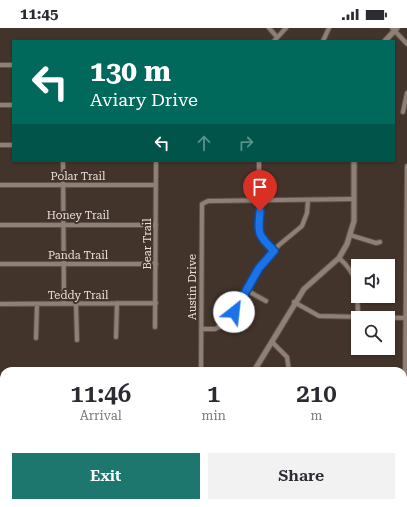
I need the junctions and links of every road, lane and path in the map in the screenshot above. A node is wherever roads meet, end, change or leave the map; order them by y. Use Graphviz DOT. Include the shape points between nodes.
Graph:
graph roads {
  1 [pos="269,28"];
  2 [pos="286,28"];
  3 [pos="329,28"];
  4 [pos="394,29"];
  5 [pos="276,39"];
  6 [pos="324,40"];
  7 [pos="386,40"];
  8 [pos="407,44"];
  9 [pos="0,65"];
  10 [pos="12,65"];
  11 [pos="407,92"];
  12 [pos="0,105"];
  13 [pos="12,105"];
  14 [pos="403,112"];
  15 [pos="0,145"];
  16 [pos="12,145"];
  17 [pos="63,162"];
  18 [pos="156,162"];
  19 [pos="260,162"];
  20 [pos="354,162"];
  21 [pos="407,166"];
  22 [pos="0,185"];
  23 [pos="63,185"];
  24 [pos="156,185"];
  25 [pos="354,199"];
  26 [pos="260,200"];
  27 [pos="308,200"];
  28 [pos="0,224"];
  29 [pos="63,224"];
  30 [pos="156,225"];
  31 [pos="350,235"];
  32 [pos="380,242"];
  33 [pos="274,251"];
  34 [pos="339,258"];
  35 [pos="0,264"];
  36 [pos="63,264"];
  37 [pos="156,264"];
  38 [pos="246,290"];
  39 [pos="266,301"];
  40 [pos="294,302"];
  41 [pos="117,303"];
  42 [pos="156,303"];
  43 [pos="0,304"];
  44 [pos="37,304"];
  45 [pos="64,304"];
  46 [pos="76,304"];
  47 [pos="358,311"];
  48 [pos="351,316"];
  49 [pos="395,318"];
  50 [pos="406,318"];
  51 [pos="156,327"];
  52 [pos="201,329"];
  53 [pos="116,337"];
  54 [pos="36,338"];
  55 [pos="76,340"];
  56 [pos="272,342"];
  57 [pos="201,367"];
  58 [pos="256,367"];
  59 [pos="288,367"];
  60 [pos="405,367"];
  1 -- 5 [label="street"];
  2 -- 5 [label="street"];
  3 -- 6 [label="street"];
  4 -- 7 [label="street"];
  4 -- 8 [label="street"];
  9 -- 10 [label="street"];
  11 -- 14 [label="street"];
  12 -- 13 [label="street"];
  15 -- 16 [label="street"];
  17 -- 23 [label="street"];
  18 -- 24 [label="street, Bear Trail"];
  19 -- 26 [label="street"];
  20 -- 25 [label="street"];
  21 -- 50 [label="street"];
  22 -- 23 [label="street, Polar Trail"];
  23 -- 24 [label="street, Polar Trail"];
  23 -- 29 [label="street"];
  24 -- 30 [label="street, Bear Trail"];
  25 -- 27 [label="street"];
  25 -- 31 [label="street" via="354,221"];
  26 -- 27 [label="street"];
  26 -- 33 [label="street" via="258,232"];
  26 -- 52 [label="street, Austin Drive" via="208,201 202,204"];
  27 -- 33 [label="street" via="302,226"];
  28 -- 29 [label="street, Honey Trail"];
  29 -- 30 [label="street, Honey Trail"];
  29 -- 36 [label="street"];
  30 -- 37 [label="street, Bear Trail"];
  31 -- 32 [label="street"];
  31 -- 34 [label="street"];
  33 -- 38 [label="street" via="259,268"];
  34 -- 40 [label="street" via="304,289"];
  34 -- 47 [label="street" via="354,274"];
  35 -- 36 [label="street, Panda Trail"];
  36 -- 37 [label="street, Panda Trail"];
  36 -- 45 [label="street"];
  37 -- 42 [label="street, Bear Trail"];
  38 -- 39 [label="street"];
  38 -- 52 [label="street" via="225,324 215,329"];
  40 -- 48 [label="street" via="319,316"];
  40 -- 56 [label="street"];
  41 -- 42 [label="street, Teddy Trail"];
  41 -- 46 [label="street, Teddy Trail"];
  41 -- 53 [label="street"];
  42 -- 51 [label="street, Bear Trail"];
  43 -- 44 [label="street, Teddy Trail"];
  44 -- 45 [label="street, Teddy Trail"];
  44 -- 54 [label="street"];
  45 -- 46 [label="street, Teddy Trail"];
  46 -- 55 [label="street"];
  49 -- 50 [label="street"];
  50 -- 60 [label="street"];
  52 -- 57 [label="street, Austin Drive"];
  56 -- 58 [label="street"];
  56 -- 59 [label="street" via="287,357"];
}
